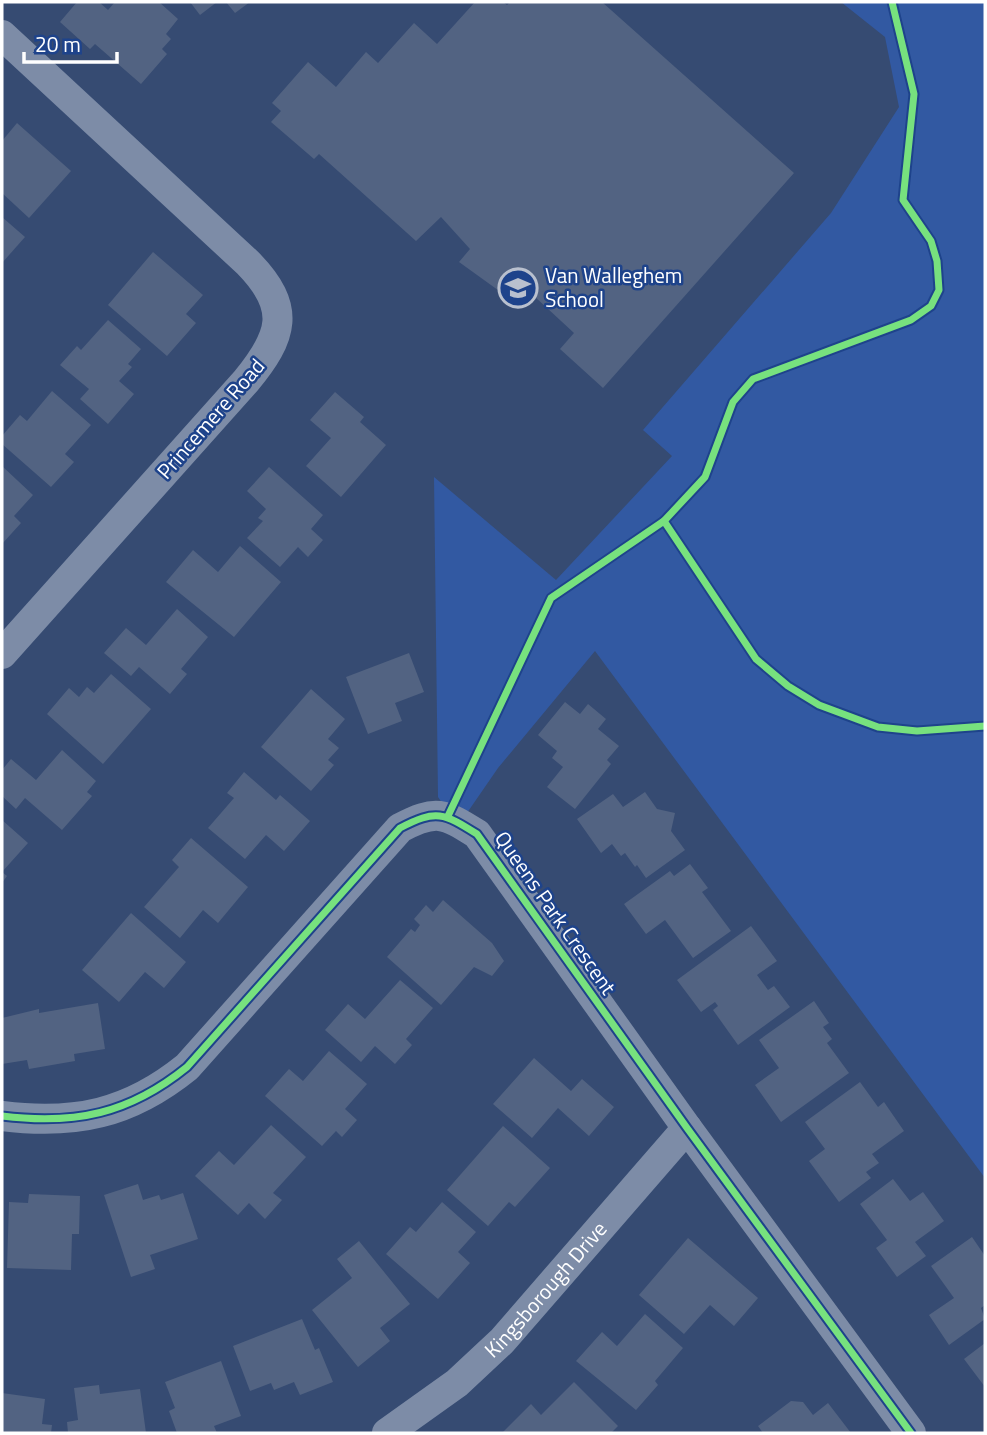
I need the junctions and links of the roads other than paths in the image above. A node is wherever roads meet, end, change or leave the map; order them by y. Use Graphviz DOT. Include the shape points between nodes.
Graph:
graph roads {
  1 [pos="2,35"];
  2 [pos="2,654"];
  3 [pos="2,1116"];
  4 [pos="687,1128"];
  5 [pos="387,1433"];
  6 [pos="911,1433"];
  1 -- 2 [label="street, Princemere Road" via="248,263 265,281 279,311 276,335 265,358"];
  3 -- 4 [label="street, Queens Park Crescent" via="58,1120 108,1113 158,1090 187,1067 400,828 424,815 449,816 477,834"];
  4 -- 5 [label="street, Kingsborough Drive" via="502,1341 457,1383"];
  4 -- 6 [label="street, Queens Park Crescent"];
}
